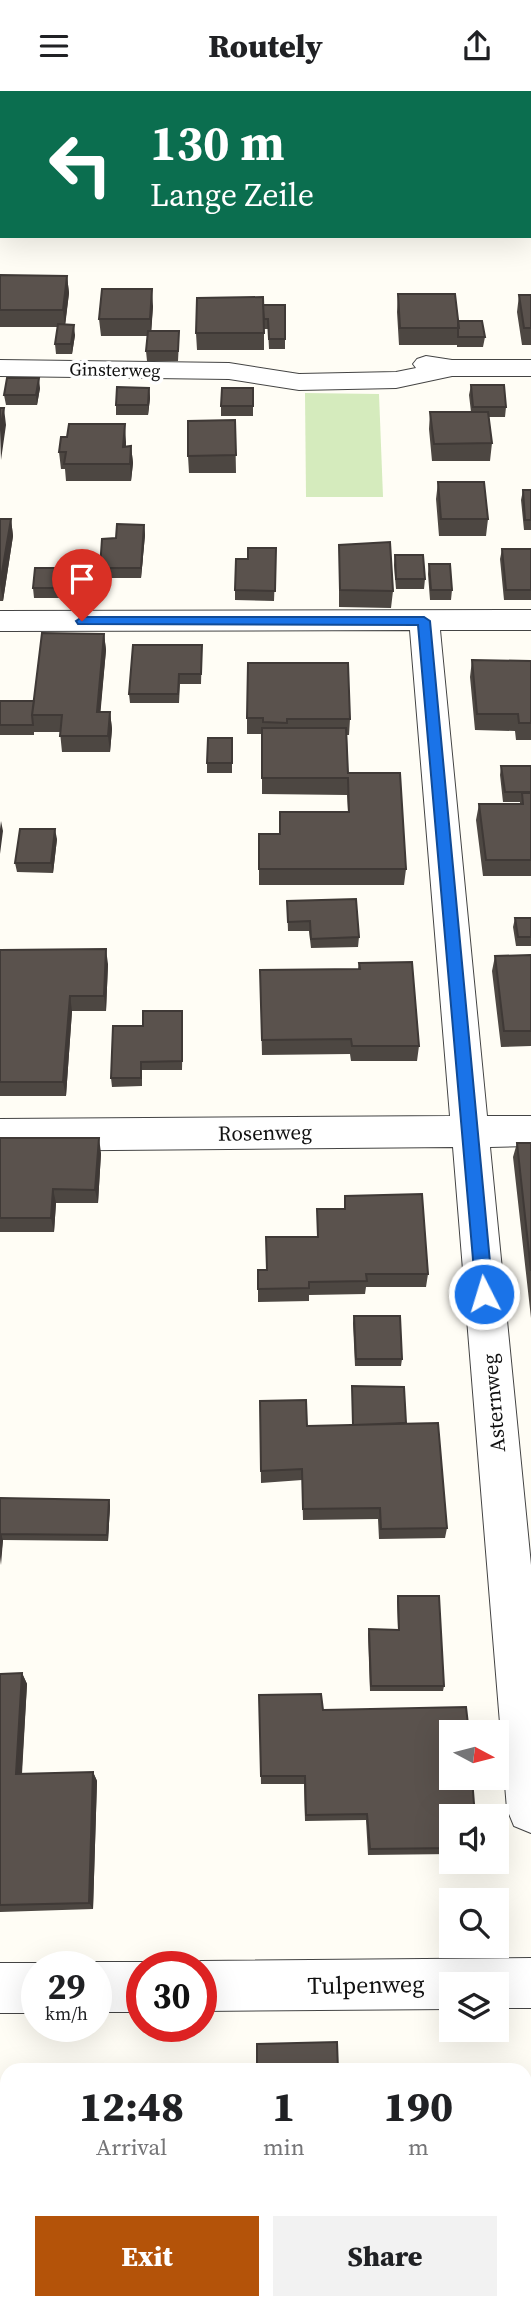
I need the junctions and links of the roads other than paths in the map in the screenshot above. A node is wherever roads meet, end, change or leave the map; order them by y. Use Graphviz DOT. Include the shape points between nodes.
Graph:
graph roads {
  1 [pos="0,368"];
  2 [pos="531,368"];
  3 [pos="531,620"];
  4 [pos="0,621"];
  5 [pos="424,621"];
  6 [pos="470,1131"];
  7 [pos="531,1131"];
  8 [pos="0,1136"];
  9 [pos="531,1809"];
  10 [pos="531,1983"];
  11 [pos="217,1986"];
  12 [pos="0,1988"];
  13 [pos="21,1988"];
  1 -- 2 [label="street, Ginsterweg" via="229,371 299,382 396,380 452,368"];
  3 -- 5 [label="street"];
  4 -- 5 [label="street"];
  5 -- 6 [label="street, Asternweg"];
  6 -- 7 [label="street, Rosenweg"];
  6 -- 8 [label="street, Rosenweg"];
  6 -- 9 [label="street, Asternweg"];
  10 -- 11 [label="street, Tulpenweg"];
  12 -- 13 [label="street"];
}
